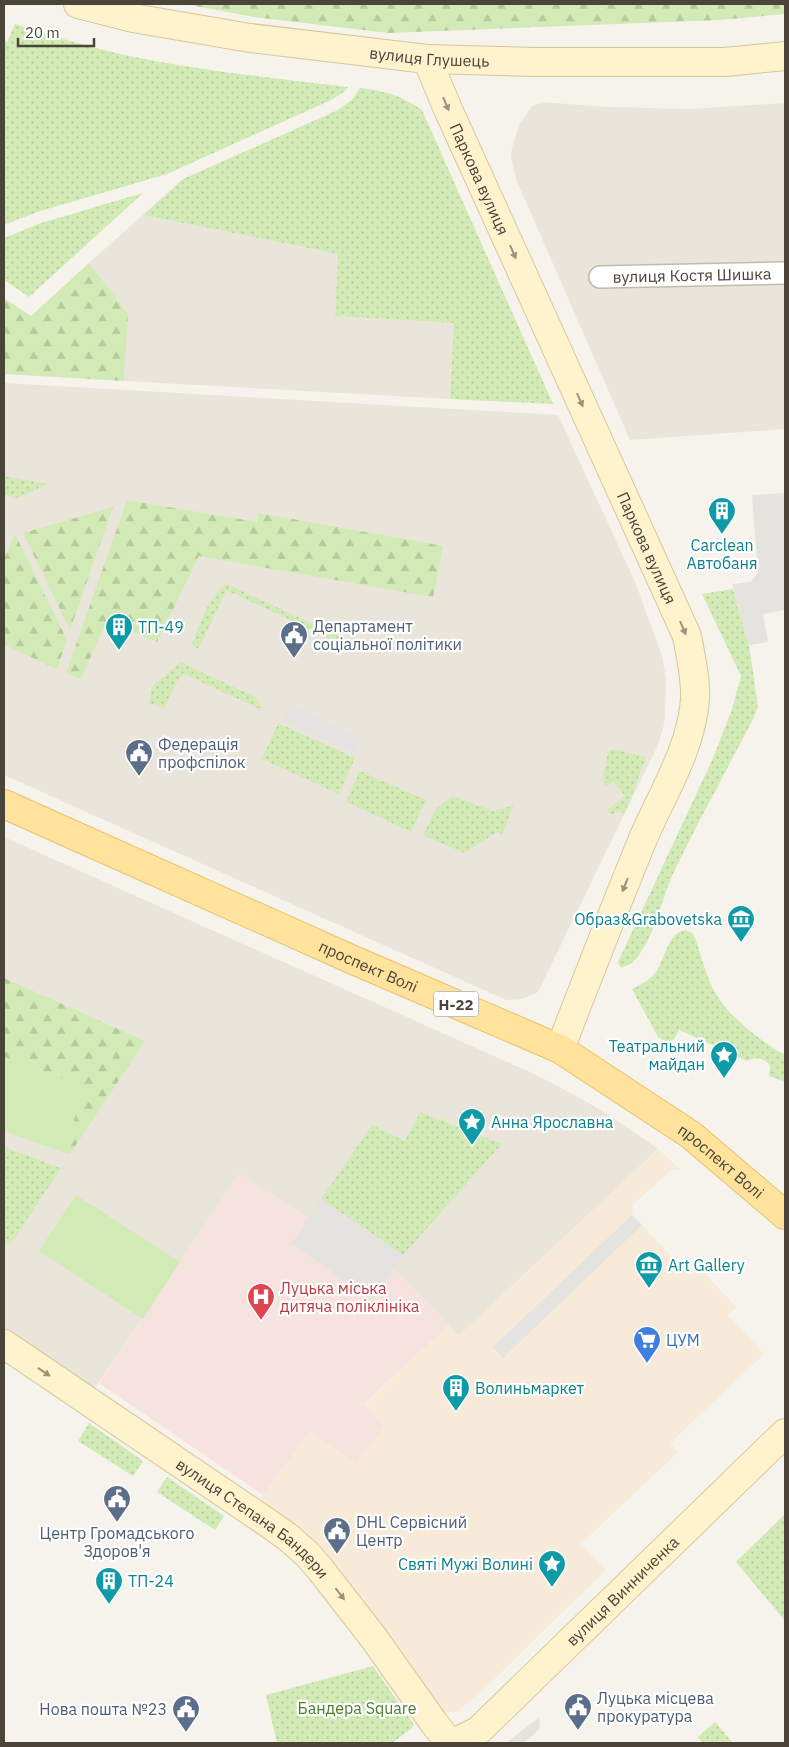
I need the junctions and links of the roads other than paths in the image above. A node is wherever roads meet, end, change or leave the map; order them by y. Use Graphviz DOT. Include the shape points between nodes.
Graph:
graph roads {
  1 [pos="78,4"];
  2 [pos="785,56"];
  3 [pos="427,59"];
  4 [pos="785,273"];
  5 [pos="600,277"];
  6 [pos="4,804"];
  7 [pos="560,1049"];
  8 [pos="785,1215"];
  9 [pos="4,1344"];
  10 [pos="785,1433"];
  11 [pos="450,1743"];
  12 [pos="454,1743"];
  1 -- 3 [label="main road, вулиця Глушець" via="133,18 250,38"];
  2 -- 3 [label="main road, вулиця Глушець" via="725,62"];
  3 -- 7 [label="main road, Паркова вулиця, one-way" via="687,636 695,675 695,701 681,756 643,840"];
  4 -- 5 [label="street, вулиця Костя Шишка"];
  6 -- 7 [label="main road, проспект Волі / Н-22"];
  7 -- 8 [label="main road, проспект Волі / Н-22" via="691,1135"];
  9 -- 11 [label="main road, вулиця Степана Бандери, one-way" via="265,1521 307,1554 368,1630"];
  10 -- 12 [label="main road, вулиця Винниченка" via="478,1731"];
}
